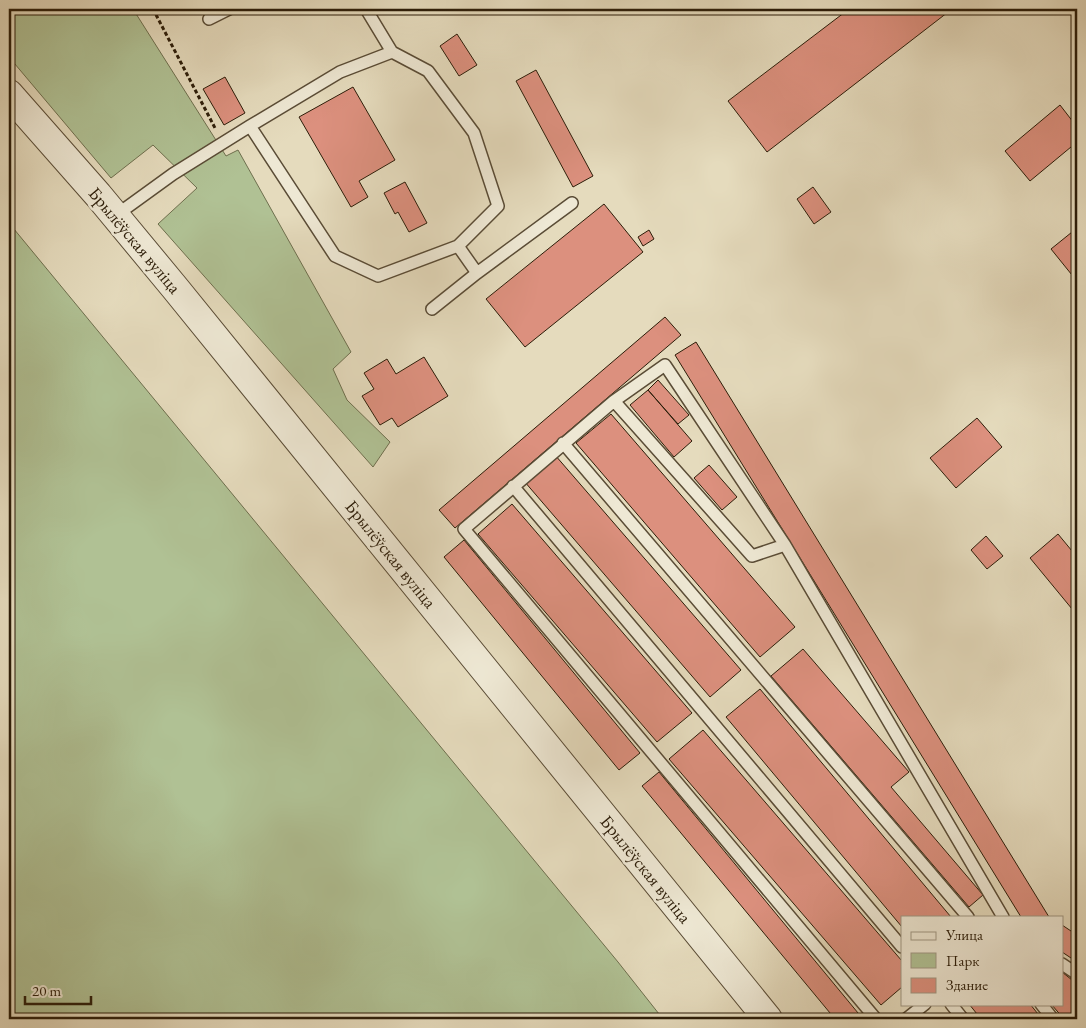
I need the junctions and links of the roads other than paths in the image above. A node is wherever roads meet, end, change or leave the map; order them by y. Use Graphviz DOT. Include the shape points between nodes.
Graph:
graph roads {
  1 [pos="229,9"];
  2 [pos="366,9"];
  3 [pos="209,20"];
  4 [pos="392,52"];
  5 [pos="9,94"];
  6 [pos="250,126"];
  7 [pos="572,203"];
  8 [pos="116,216"];
  9 [pos="458,246"];
  10 [pos="478,273"];
  11 [pos="432,309"];
  12 [pos="614,401"];
  13 [pos="563,444"];
  14 [pos="514,486"];
  15 [pos="785,545"];
  16 [pos="967,916"];
  17 [pos="1002,916"];
  18 [pos="901,946"];
  19 [pos="1064,965"];
  20 [pos="1077,974"];
  21 [pos="922,1006"];
  22 [pos="952,1006"];
  23 [pos="1043,1006"];
  24 [pos="768,1019"];
  25 [pos="876,1019"];
  26 [pos="906,1019"];
  27 [pos="963,1019"];
  28 [pos="1053,1019"];
  1 -- 3 [label="lane"];
  2 -- 4 [label="lane"];
  4 -- 6 [label="lane" via="340,72"];
  4 -- 9 [label="lane" via="428,71 474,133 498,206"];
  5 -- 8 [label="street, Брылёўская вуліца"];
  6 -- 8 [label="lane" via="173,174"];
  6 -- 9 [label="lane" via="335,256 378,276"];
  7 -- 10 [label="lane"];
  8 -- 24 [label="street, Брылёўская вуліца"];
  9 -- 10 [label="lane"];
  10 -- 11 [label="lane"];
  12 -- 13 [label="lane"];
  12 -- 15 [label="lane" via="752,556"];
  12 -- 15 [label="lane" via="665,366"];
  13 -- 14 [label="lane"];
  13 -- 16 [label="lane"];
  14 -- 18 [label="lane"];
  14 -- 25 [label="lane" via="464,529"];
  15 -- 17 [label="lane"];
  19 -- 20 [label="lane"];
  21 -- 26 [label="lane"];
  22 -- 27 [label="lane"];
  23 -- 28 [label="lane"];
}
